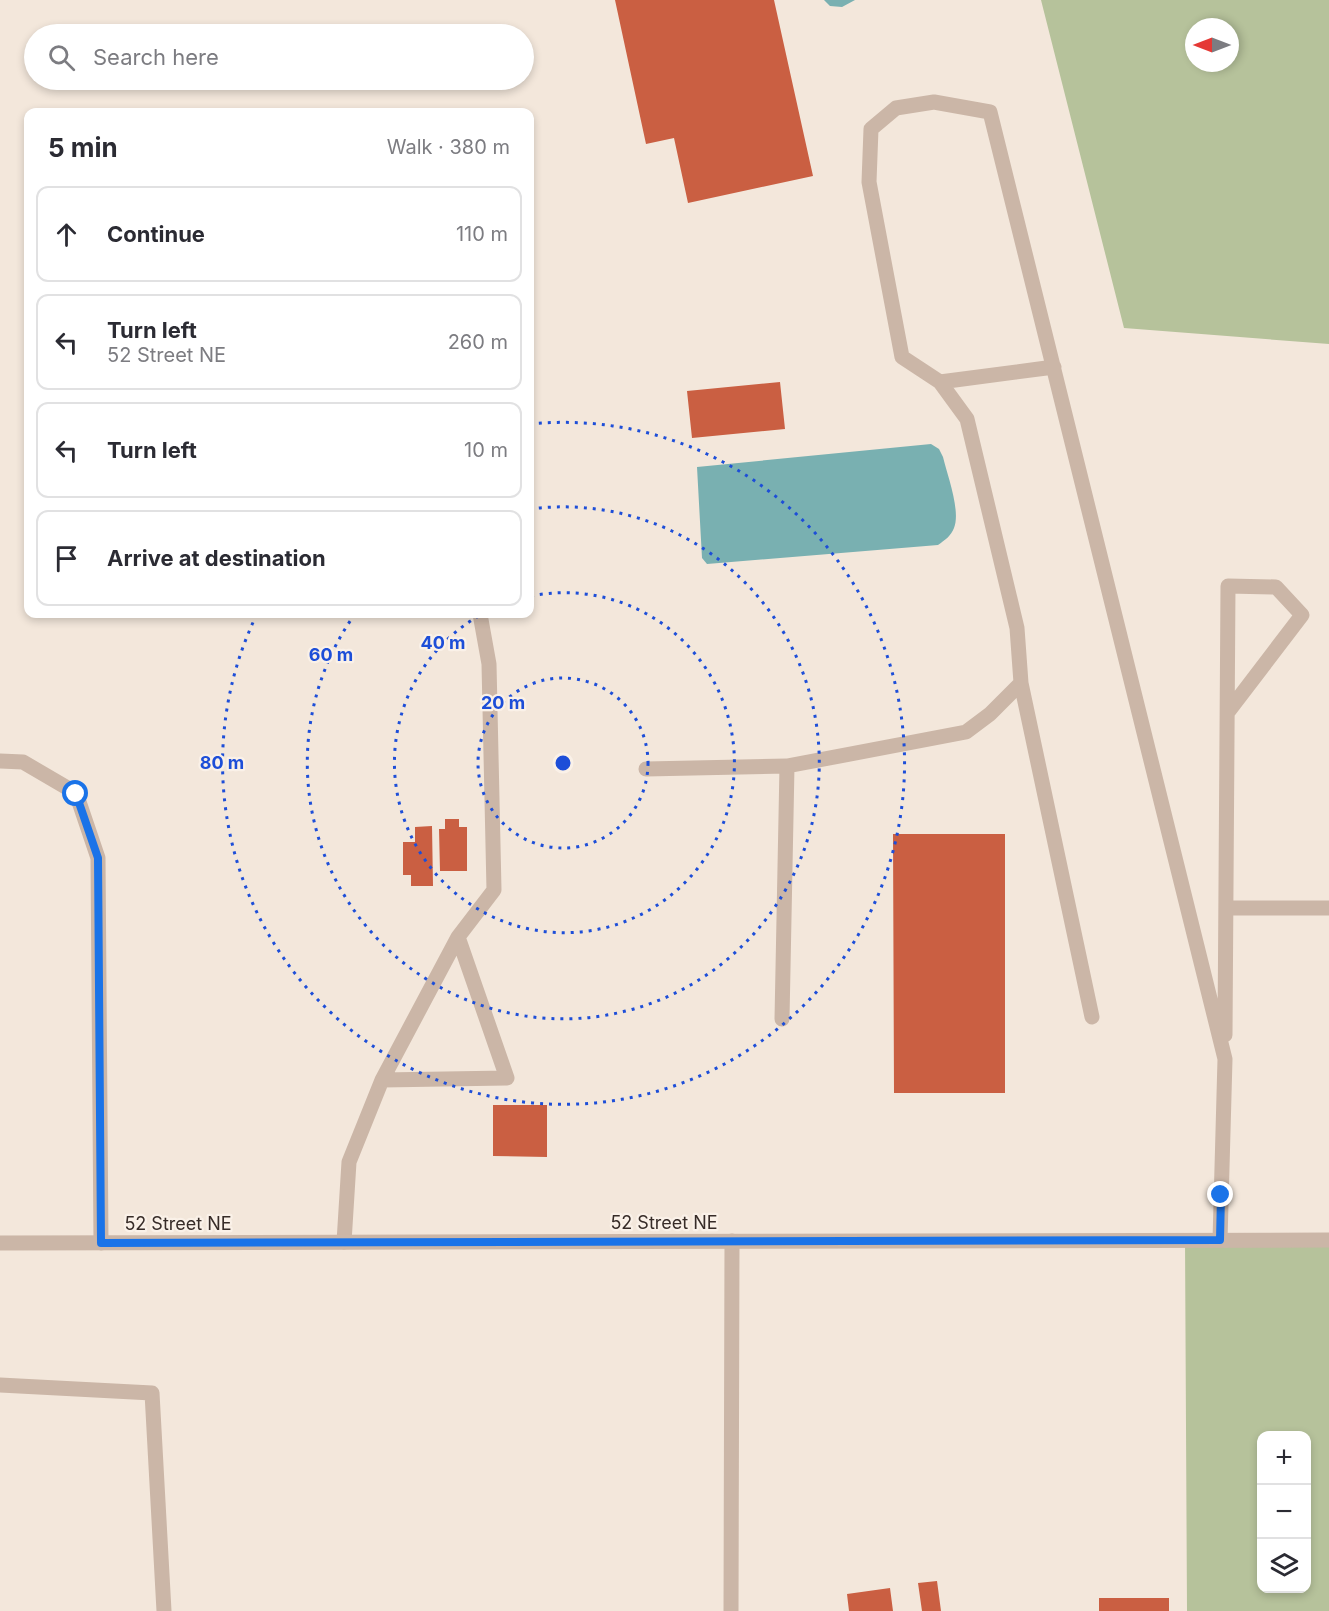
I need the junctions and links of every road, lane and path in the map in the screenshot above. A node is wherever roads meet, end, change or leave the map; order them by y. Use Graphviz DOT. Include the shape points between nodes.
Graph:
graph roads {
  1 [pos="1053,367"];
  2 [pos="940,382"];
  3 [pos="481,618"];
  4 [pos="1021,683"];
  5 [pos="1228,712"];
  6 [pos="0,761"];
  7 [pos="787,766"];
  8 [pos="646,769"];
  9 [pos="1226,909"];
  10 [pos="1329,909"];
  11 [pos="458,937"];
  12 [pos="1092,1017"];
  13 [pos="782,1019"];
  14 [pos="1225,1059"];
  15 [pos="382,1080"];
  16 [pos="1220,1240"];
  17 [pos="1329,1240"];
  18 [pos="732,1241"];
  19 [pos="344,1242"];
  20 [pos="0,1243"];
  21 [pos="101,1243"];
  22 [pos="0,1385"];
  23 [pos="164,1611"];
  24 [pos="731,1611"];
  1 -- 2 [label="street"];
  1 -- 2 [label="street" via="990,112 934,102 896,108 871,129 869,182 902,357"];
  1 -- 14 [label="street"];
  2 -- 4 [label="street" via="967,418 1017,628"];
  3 -- 11 [label="street" via="489,664 494,890"];
  4 -- 7 [label="street" via="966,732"];
  4 -- 12 [label="street"];
  5 -- 5 [label="street" via="1228,586 1276,587 1302,615"];
  5 -- 9 [label="street"];
  6 -- 21 [label="street" via="23,762 76,794 98,858"];
  7 -- 8 [label="street"];
  7 -- 13 [label="street"];
  9 -- 10 [label="street"];
  9 -- 14 [label="street"];
  11 -- 15 [label="street"];
  11 -- 15 [label="street" via="507,1078"];
  14 -- 16 [label="street"];
  15 -- 19 [label="street" via="349,1162"];
  16 -- 17 [label="street, 52 Street NE"];
  16 -- 18 [label="street, 52 Street NE"];
  18 -- 19 [label="street, 52 Street NE"];
  18 -- 24 [label="street"];
  19 -- 21 [label="street, 52 Street NE"];
  20 -- 21 [label="street, 52 Street NE"];
  22 -- 23 [label="street" via="152,1392"];
}
